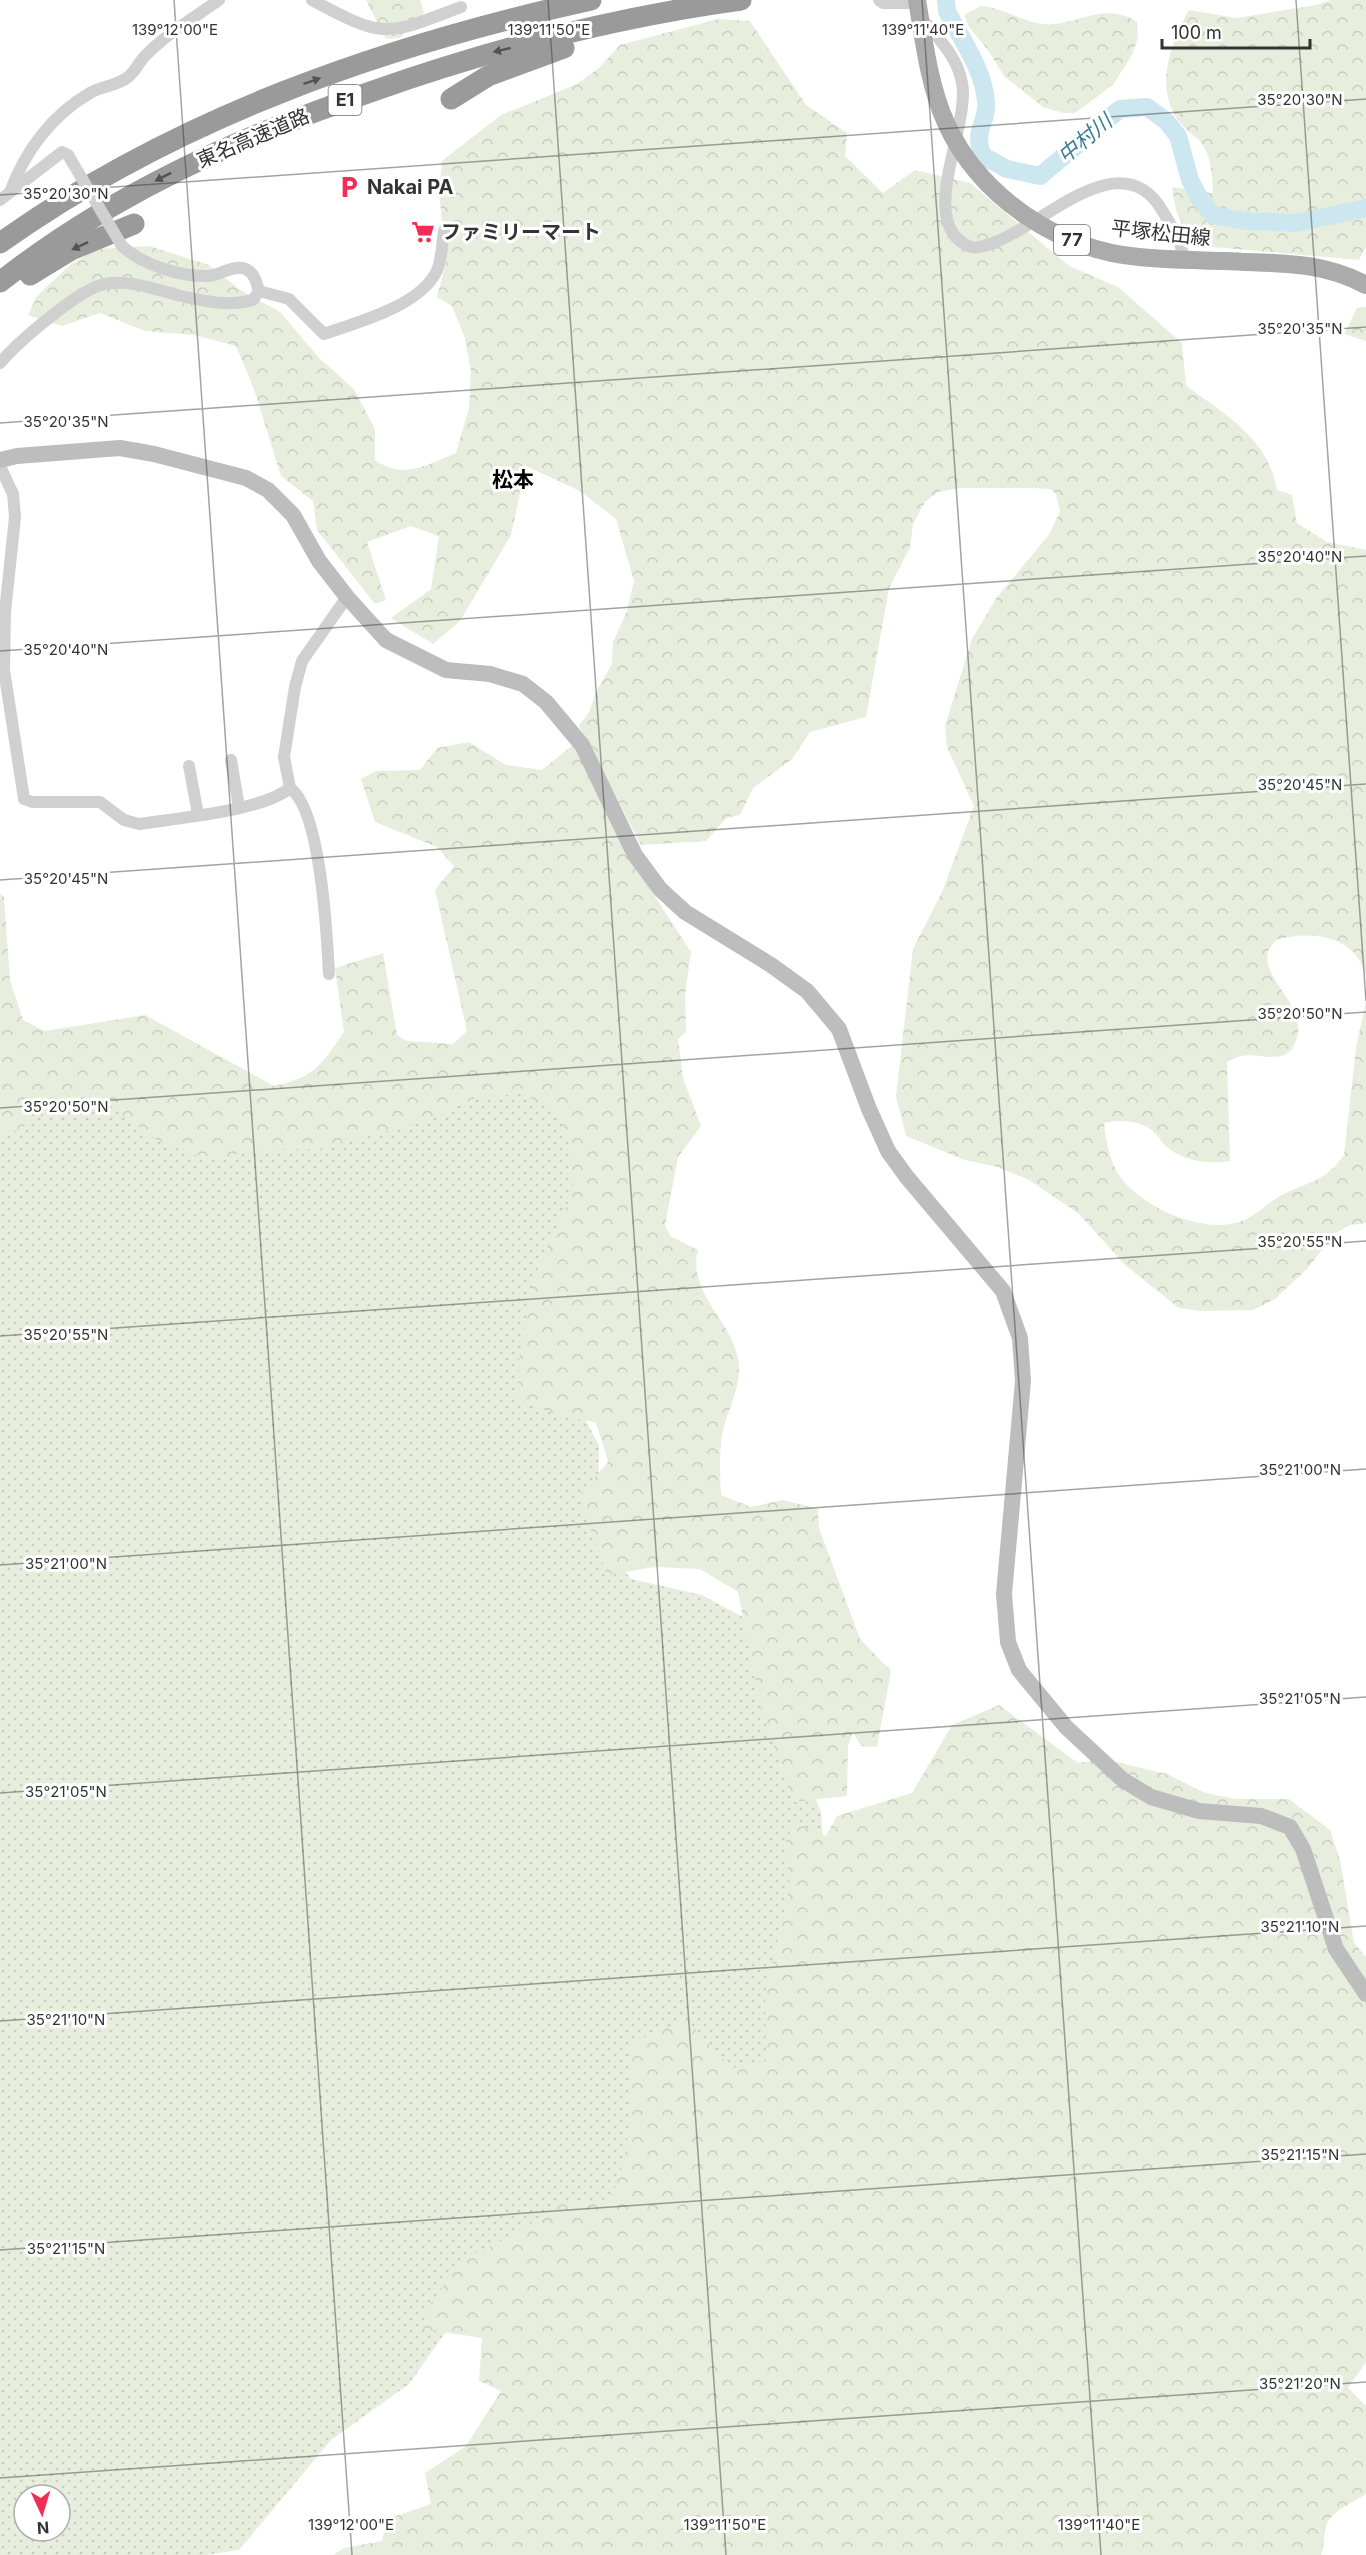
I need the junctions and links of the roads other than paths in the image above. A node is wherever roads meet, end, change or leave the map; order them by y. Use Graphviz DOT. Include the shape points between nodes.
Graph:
graph roads {
  1 [pos="219,0"];
  2 [pos="312,0"];
  3 [pos="591,0"];
  4 [pos="879,0"];
  5 [pos="732,1"];
  6 [pos="917,2"];
  7 [pos="461,8"];
  8 [pos="921,26"];
  9 [pos="273,95"];
  10 [pos="451,99"];
  11 [pos="957,143"];
  12 [pos="5,196"];
  13 [pos="1034,222"];
  14 [pos="134,224"];
  15 [pos="0,228"];
  16 [pos="444,231"];
  17 [pos="0,243"];
  18 [pos="1184,259"];
  19 [pos="0,282"];
  20 [pos="1366,285"];
  21 [pos="259,291"];
  22 [pos="0,296"];
  23 [pos="0,363"];
  24 [pos="0,460"];
  25 [pos="0,466"];
  26 [pos="9,562"];
  27 [pos="0,577"];
  28 [pos="347,597"];
  29 [pos="231,760"];
  30 [pos="189,766"];
  31 [pos="290,788"];
  32 [pos="239,807"];
  33 [pos="198,814"];
  34 [pos="329,974"];
  35 [pos="1366,1994"];
  1 -- 12 [label="street" via="166,38 122,82 87,95 59,117 37,138"];
  2 -- 7 [label="street" via="356,24 382,31 406,28"];
  9 -- 3 [label="highway, 東名高速道路 / E1, one-way" via="422,44"];
  4 -- 6 [label="street"];
  5 -- 10 [label="highway" via="537,56 488,76"];
  5 -- 19 [label="highway, 東名高速道路 / E1, one-way" via="616,22 498,50 278,126 214,152 117,202"];
  6 -- 8 [label="main road, 平塚松田線 / 77"];
  8 -- 11 [label="main road, 平塚松田線 / 77" via="937,98"];
  8 -- 11 [label="street" via="928,25 954,59 963,83 964,109"];
  9 -- 15 [label="highway" via="172,131 95,170"];
  9 -- 17 [label="highway, 東名高速道路 / E1" via="177,137 102,176"];
  11 -- 13 [label="main road, 平塚松田線 / 77" via="1000,196"];
  11 -- 13 [label="street" via="944,192 945,214 955,236 972,248 982,247"];
  12 -- 21 [label="street, bridge" via="62,152 68,155 122,246 132,255 182,274 210,276 238,267 249,270"];
  13 -- 18 [label="main road, 平塚松田線 / 77" via="1089,247 1137,257"];
  13 -- 18 [label="street" via="1095,187 1122,181 1140,186 1154,197 1181,242"];
  14 -- 22 [label="highway, one-way" via="70,250"];
  16 -- 21 [label="street" via="438,268 427,286 391,310 324,334 289,299"];
  18 -- 20 [label="main road, 平塚松田線 / 77" via="1321,266"];
  21 -- 23 [label="street" via="253,300 228,304 129,284 105,283 77,296"];
  24 -- 28 [label="street" via="120,448 246,478 268,490 293,514 319,561"];
  25 -- 26 [label="street" via="13,495 15,534"];
  26 -- 27 [label="street"];
  26 -- 33 [label="street" via="4,670 24,799 100,802 124,820 139,824"];
  28 -- 31 [label="street" via="302,661 284,757"];
  28 -- 35 [label="street" via="386,640 446,670 490,674 523,684 546,702 582,745 635,855 660,889 685,912 807,991 839,1029 888,1151 1003,1291 1020,1338 1023,1381 1004,1594 1008,1642 1019,1670 1066,1727 1123,1780 1151,1797 1199,1811 1261,1816 1290,1827 1303,1849 1336,1949"];
  29 -- 32 [label="street"];
  30 -- 33 [label="street"];
  31 -- 32 [label="street" via="283,794"];
  31 -- 34 [label="street" via="305,808 317,857"];
  32 -- 33 [label="street"];
}
